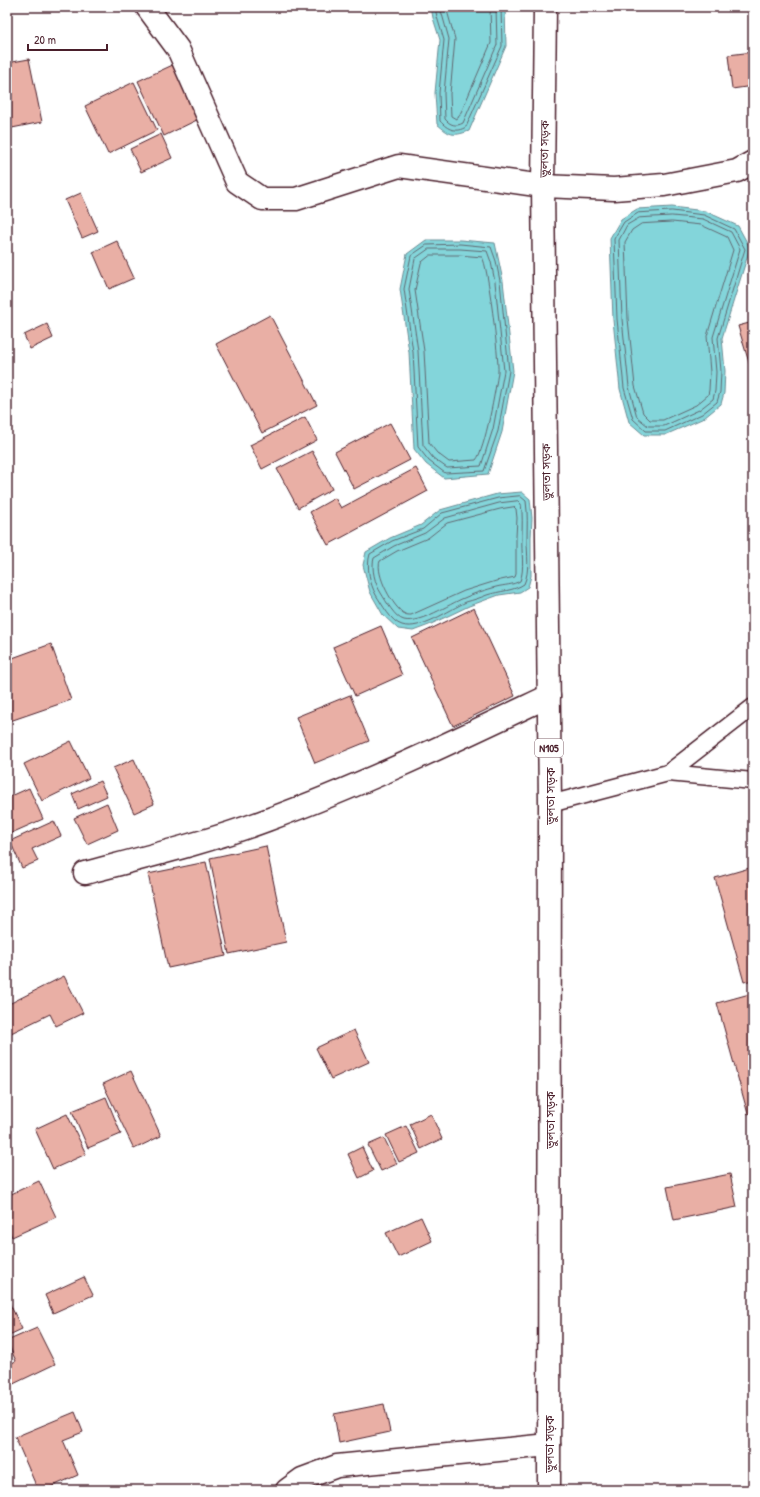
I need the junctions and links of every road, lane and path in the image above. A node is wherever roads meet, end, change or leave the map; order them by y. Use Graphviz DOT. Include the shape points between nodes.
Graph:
graph roads {
  1 [pos="147,7"];
  2 [pos="545,7"];
  3 [pos="753,162"];
  4 [pos="543,186"];
  5 [pos="549,696"];
  6 [pos="753,708"];
  7 [pos="668,773"];
  8 [pos="753,781"];
  9 [pos="550,804"];
  10 [pos="85,873"];
  11 [pos="549,1445"];
  12 [pos="287,1490"];
  13 [pos="549,1490"];
  1 -- 4 [label="main road" via="178,49 237,182 262,199 296,198 399,166"];
  2 -- 4 [label="main road, ভুলতা সড়ক / N105"];
  3 -- 4 [label="main road" via="737,171 664,185 614,188"];
  4 -- 5 [label="main road, ভুলতা সড়ক / N105"];
  5 -- 9 [label="main road, ভুলতা সড়ক / N105"];
  5 -- 10 [label="main road" via="308,805 191,845"];
  6 -- 7 [label="lane"];
  7 -- 8 [label="lane"];
  7 -- 9 [label="lane"];
  9 -- 11 [label="main road, ভুলতা সড়ক / N105"];
  11 -- 12 [label="main road" via="337,1466 302,1479"];
  11 -- 13 [label="main road, ভুলতা সড়ক / N105"];
}
